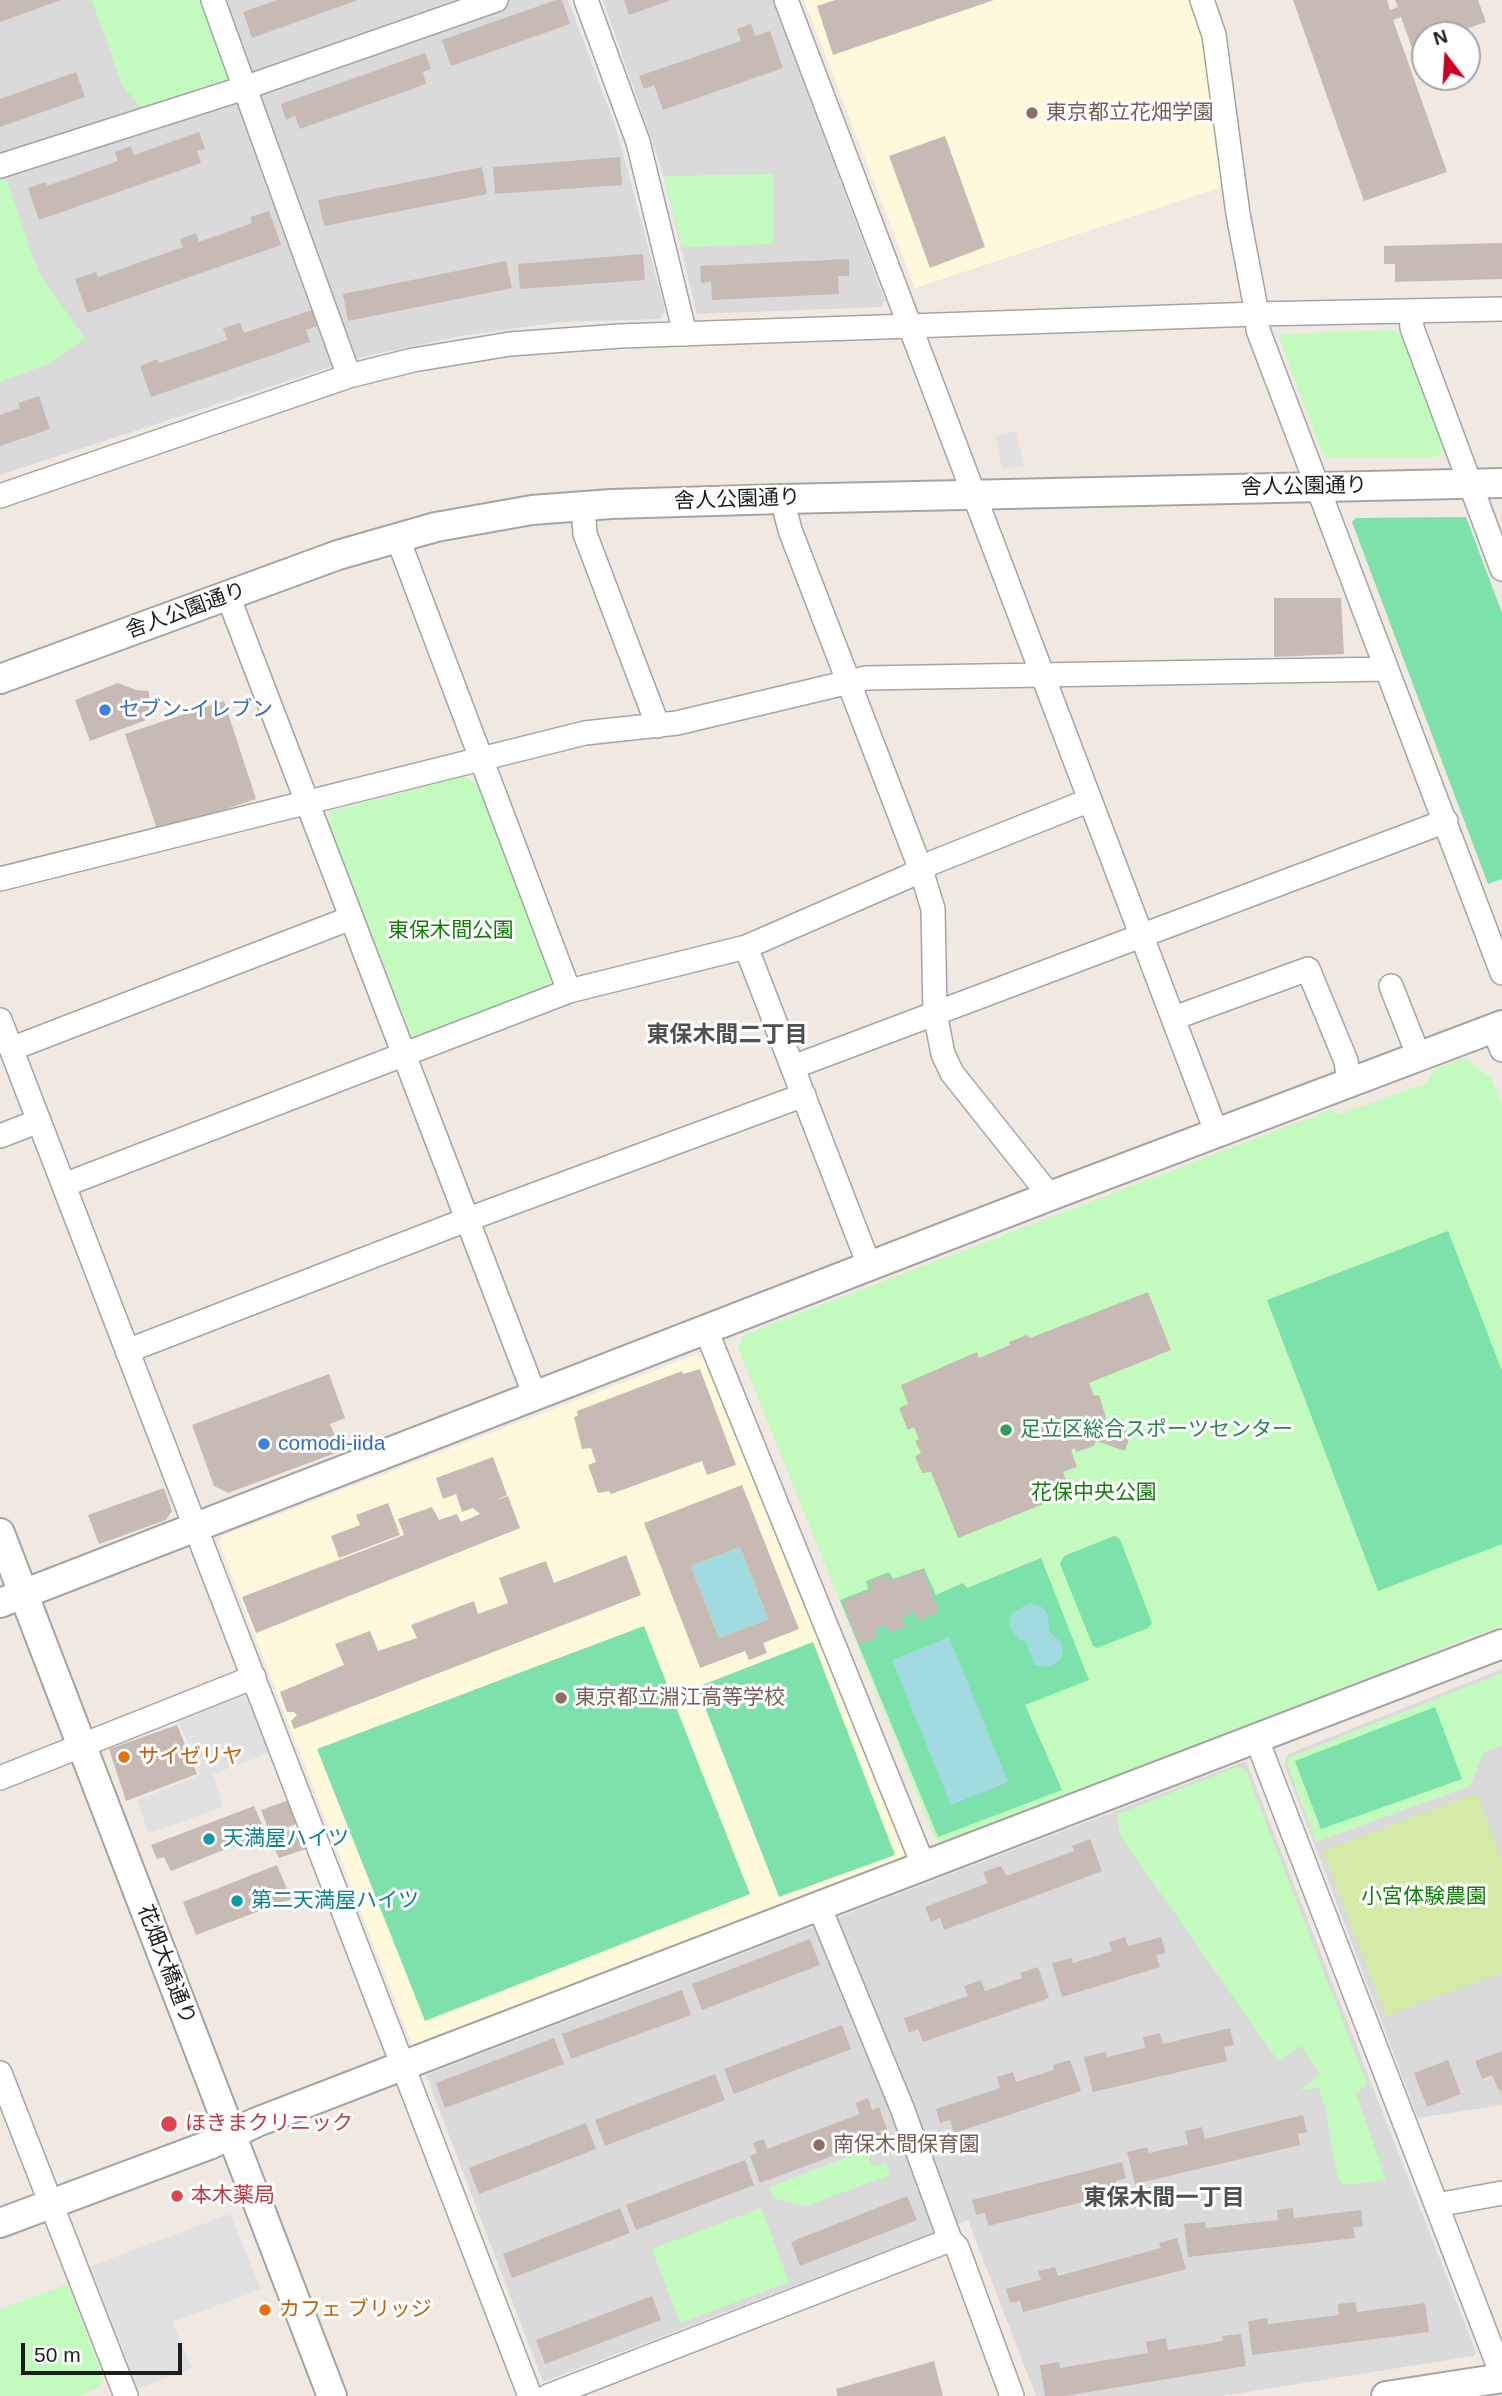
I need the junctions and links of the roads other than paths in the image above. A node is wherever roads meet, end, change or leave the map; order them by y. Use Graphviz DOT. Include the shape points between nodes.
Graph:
graph roads {
  1 [pos="213,0"];
  2 [pos="496,0"];
  3 [pos="586,0"];
  4 [pos="786,0"];
  5 [pos="1202,0"];
  6 [pos="244,88"];
  7 [pos="0,166"];
  8 [pos="1502,309"];
  9 [pos="1411,311"];
  10 [pos="1258,314"];
  11 [pos="910,326"];
  12 [pos="685,334"];
  13 [pos="349,376"];
  14 [pos="1502,483"];
  15 [pos="1471,484"];
  16 [pos="1318,487"];
  17 [pos="974,495"];
  18 [pos="0,496"];
  19 [pos="782,499"];
  20 [pos="583,506"];
  21 [pos="398,539"];
  22 [pos="1502,569"];
  23 [pos="228,596"];
  24 [pos="1385,670"];
  25 [pos="1043,675"];
  26 [pos="0,679"];
  27 [pos="848,682"];
  28 [pos="658,726"];
  29 [pos="482,760"];
  30 [pos="1090,800"];
  31 [pos="306,803"];
  32 [pos="1446,821"];
  33 [pos="921,870"];
  34 [pos="0,880"];
  35 [pos="351,918"];
  36 [pos="1142,935"];
  37 [pos="746,947"];
  38 [pos="1502,972"];
  39 [pos="1391,986"];
  40 [pos="569,991"];
  41 [pos="936,1013"];
  42 [pos="1174,1018"];
  43 [pos="0,1020"];
  44 [pos="1499,1034"];
  45 [pos="12,1049"];
  46 [pos="404,1055"];
  47 [pos="1419,1057"];
  48 [pos="793,1067"];
  49 [pos="1349,1083"];
  50 [pos="804,1095"];
  51 [pos="39,1121"];
  52 [pos="1217,1134"];
  53 [pos="0,1136"];
  54 [pos="64,1185"];
  55 [pos="1050,1196"];
  56 [pos="466,1220"];
  57 [pos="869,1265"];
  58 [pos="706,1329"];
  59 [pos="127,1351"];
  60 [pos="535,1396"];
  61 [pos="196,1527"];
  62 [pos="0,1533"];
  63 [pos="12,1598"];
  64 [pos="1502,1644"];
  65 [pos="254,1677"];
  66 [pos="1257,1740"];
  67 [pos="82,1745"];
  68 [pos="0,1778"];
  69 [pos="924,1867"];
  70 [pos="819,1906"];
  71 [pos="402,2066"];
  72 [pos="0,2073"];
  73 [pos="231,2134"];
  74 [pos="1502,2193"];
  75 [pos="52,2203"];
  76 [pos="1437,2205"];
  77 [pos="0,2223"];
  78 [pos="950,2241"];
  79 [pos="1502,2376"];
  80 [pos="120,2394"];
  81 [pos="332,2396"];
  82 [pos="530,2396"];
  83 [pos="548,2396"];
  84 [pos="1012,2396"];
  85 [pos="1386,2396"];
  1 -- 6 [label="street"];
  2 -- 6 [label="street"];
  3 -- 12 [label="street" via="638,142"];
  4 -- 11 [label="street"];
  5 -- 10 [label="street" via="1214,34 1238,214"];
  6 -- 7 [label="street"];
  6 -- 13 [label="street"];
  8 -- 9 [label="street"];
  9 -- 10 [label="street"];
  9 -- 15 [label="street" via="1412,328"];
  10 -- 11 [label="street"];
  10 -- 16 [label="street" via="1258,330"];
  11 -- 12 [label="street"];
  11 -- 17 [label="street"];
  12 -- 13 [label="street" via="510,344"];
  13 -- 18 [label="street"];
  14 -- 15 [label="street, 舎人公園通り"];
  15 -- 16 [label="street, 舎人公園通り"];
  15 -- 22 [label="street"];
  16 -- 17 [label="street, 舎人公園通り"];
  16 -- 24 [label="street"];
  17 -- 19 [label="street, 舎人公園通り"];
  17 -- 25 [label="street"];
  19 -- 20 [label="street, 舎人公園通り"];
  19 -- 27 [label="street"];
  20 -- 21 [label="street, 舎人公園通り" via="488,517"];
  20 -- 28 [label="street" via="585,534"];
  21 -- 23 [label="street, 舎人公園通り" via="338,555"];
  21 -- 29 [label="street"];
  23 -- 26 [label="street, 舎人公園通り"];
  23 -- 31 [label="street"];
  24 -- 25 [label="street"];
  24 -- 32 [label="street"];
  25 -- 27 [label="street"];
  25 -- 30 [label="street"];
  27 -- 28 [label="street"];
  27 -- 33 [label="street"];
  28 -- 29 [label="street" via="585,733"];
  29 -- 31 [label="street"];
  29 -- 40 [label="street"];
  30 -- 33 [label="street"];
  30 -- 36 [label="street"];
  31 -- 34 [label="street"];
  31 -- 35 [label="street"];
  32 -- 36 [label="street"];
  32 -- 38 [label="street"];
  33 -- 37 [label="street"];
  33 -- 41 [label="street" via="933,909"];
  35 -- 45 [label="street"];
  35 -- 46 [label="street"];
  36 -- 41 [label="street"];
  36 -- 42 [label="street"];
  37 -- 40 [label="street"];
  37 -- 48 [label="street"];
  39 -- 47 [label="street"];
  40 -- 46 [label="street"];
  41 -- 48 [label="street"];
  41 -- 55 [label="street" via="943,1054 952,1073"];
  42 -- 49 [label="street" via="1308,969 1346,1061"];
  42 -- 52 [label="street"];
  43 -- 45 [label="street"];
  44 -- 47 [label="street"];
  45 -- 51 [label="street"];
  46 -- 54 [label="street"];
  46 -- 56 [label="street"];
  47 -- 49 [label="street"];
  48 -- 50 [label="street"];
  49 -- 52 [label="street"];
  50 -- 56 [label="street"];
  50 -- 57 [label="street"];
  51 -- 53 [label="street"];
  51 -- 54 [label="street"];
  52 -- 55 [label="street"];
  54 -- 59 [label="street"];
  55 -- 57 [label="street"];
  56 -- 59 [label="street"];
  56 -- 60 [label="street"];
  57 -- 58 [label="street"];
  58 -- 60 [label="street"];
  58 -- 69 [label="street"];
  59 -- 61 [label="street"];
  60 -- 61 [label="street"];
  61 -- 63 [label="street"];
  61 -- 65 [label="street"];
  62 -- 63 [label="street, 花畑大橋通り"];
  63 -- 67 [label="street, 花畑大橋通り"];
  64 -- 66 [label="street"];
  65 -- 67 [label="street"];
  65 -- 71 [label="street"];
  66 -- 69 [label="street"];
  66 -- 76 [label="street"];
  67 -- 68 [label="street"];
  67 -- 73 [label="street, 花畑大橋通り"];
  69 -- 70 [label="street"];
  70 -- 71 [label="street"];
  70 -- 78 [label="street" via="902,2108"];
  71 -- 73 [label="street"];
  71 -- 82 [label="street"];
  72 -- 75 [label="street"];
  73 -- 75 [label="street"];
  73 -- 81 [label="street, 花畑大橋通り"];
  74 -- 76 [label="street"];
  75 -- 77 [label="street"];
  75 -- 80 [label="street"];
  76 -- 79 [label="street"];
  78 -- 83 [label="street"];
  78 -- 84 [label="street" via="957,2247"];
  79 -- 85 [label="street"];
}
